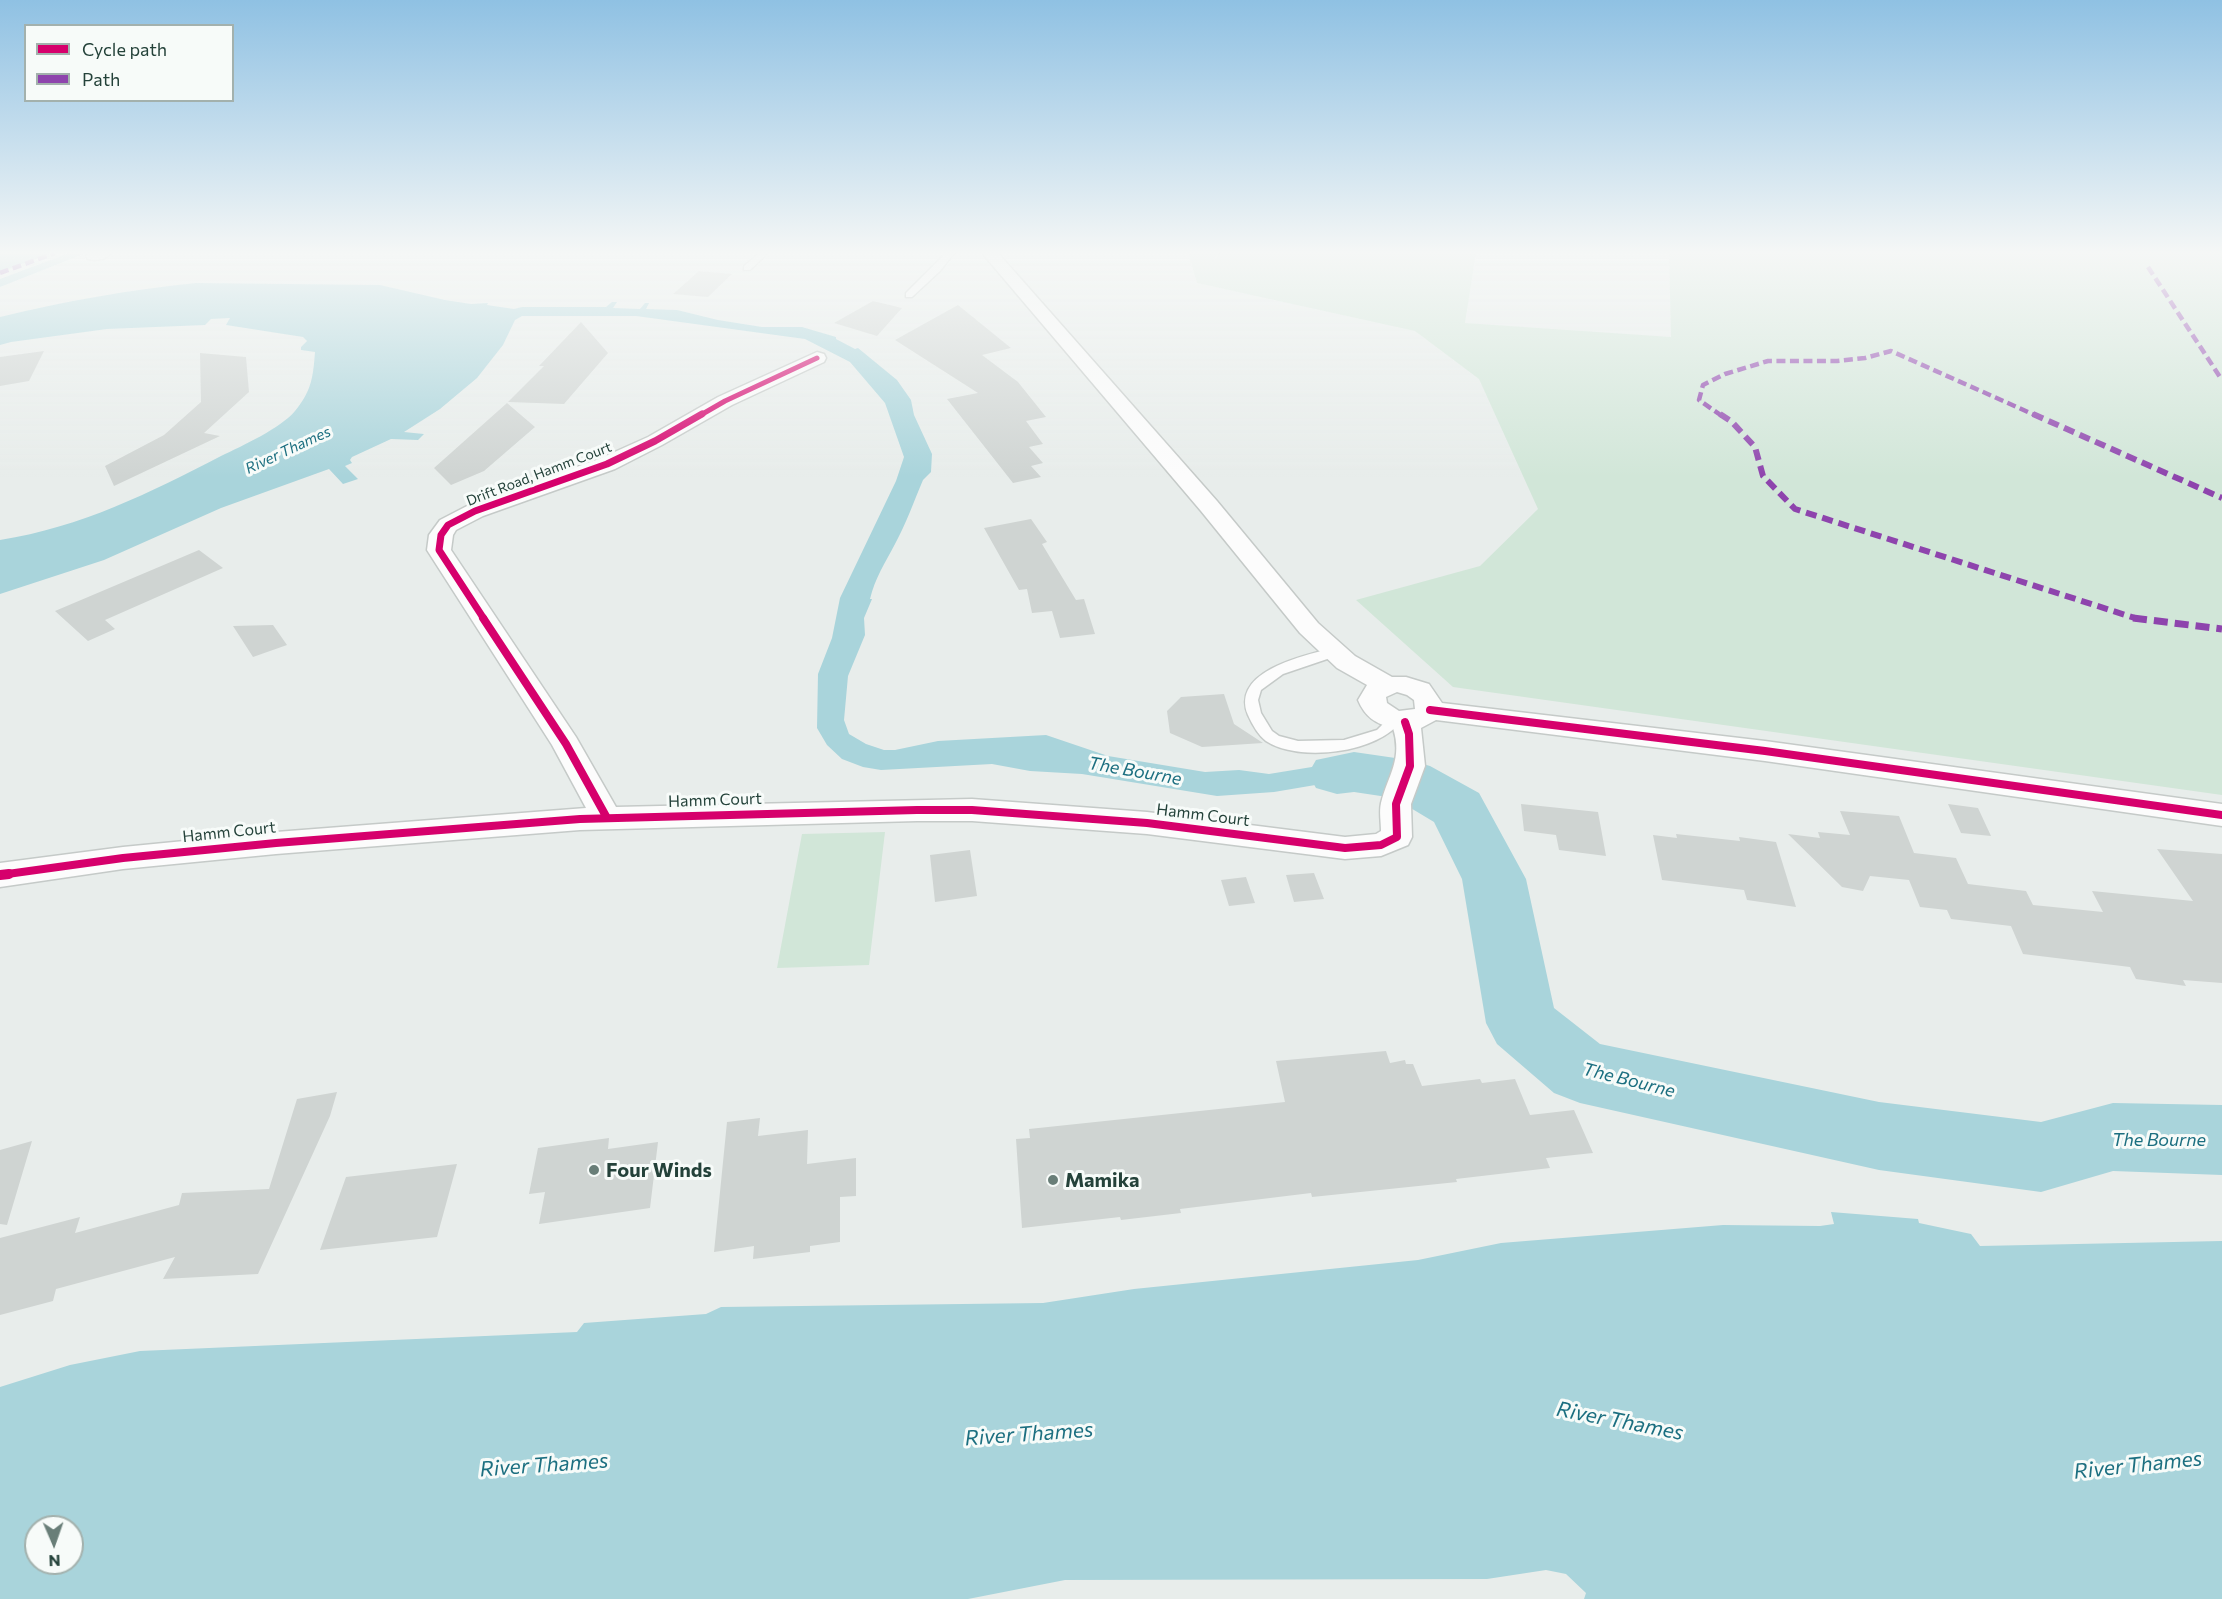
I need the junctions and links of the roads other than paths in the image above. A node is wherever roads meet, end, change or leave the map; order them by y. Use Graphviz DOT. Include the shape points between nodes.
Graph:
graph roads {
  1 [pos="1055,328"];
  2 [pos="817,358"];
  3 [pos="1334,652"];
  4 [pos="1386,685"];
  5 [pos="1410,717"];
  6 [pos="2222,815"];
  7 [pos="607,819"];
  8 [pos="0,875"];
  1 -- 3 [label="street" via="1309,628"];
  2 -- 7 [label="street, Drift Road, Hamm Court" via="725,401 607,464 475,511 448,525 441,535 439,550 566,744"];
  3 -- 4 [label="street"];
  3 -- 5 [label="lane" via="1285,667 1257,687 1250,706 1271,738 1293,746 1358,742"];
  4 -- 5 [label="street" via="1373,693 1372,706 1386,717"];
  4 -- 5 [label="street" via="1419,690 1430,703"];
  5 -- 6 [label="street" via="1765,751"];
  5 -- 7 [label="street, Hamm Court" via="1410,766 1396,804 1397,837 1381,845 1345,848 1147,823 972,810"];
  7 -- 8 [label="street, Hamm Court" via="276,843"];
}
